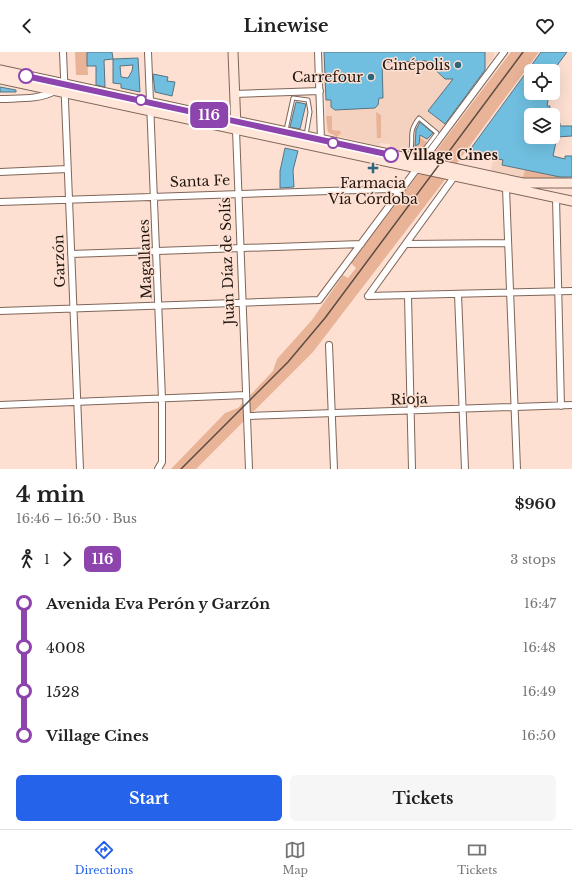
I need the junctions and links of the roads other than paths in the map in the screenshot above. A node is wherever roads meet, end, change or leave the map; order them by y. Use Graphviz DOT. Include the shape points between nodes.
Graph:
graph roads {
  1 [pos="63,52"];
  2 [pos="148,52"];
  3 [pos="233,52"];
  4 [pos="318,52"];
  5 [pos="503,53"];
  6 [pos="0,70"];
  7 [pos="0,79"];
  8 [pos="61,89"];
  9 [pos="320,91"];
  10 [pos="234,94"];
  11 [pos="0,99"];
  12 [pos="150,107"];
  13 [pos="310,112"];
  14 [pos="320,112"];
  15 [pos="236,125"];
  16 [pos="285,132"];
  17 [pos="306,136"];
  18 [pos="321,140"];
  19 [pos="416,163"];
  20 [pos="67,169"];
  21 [pos="0,172"];
  22 [pos="454,177"];
  23 [pos="572,183"];
  24 [pos="506,188"];
  25 [pos="400,192"];
  26 [pos="239,194"];
  27 [pos="154,197"];
  28 [pos="556,198"];
  29 [pos="68,200"];
  30 [pos="572,201"];
  31 [pos="0,202"];
  32 [pos="508,243"];
  33 [pos="361,244"];
  34 [pos="407,244"];
  35 [pos="241,248"];
  36 [pos="156,251"];
  37 [pos="71,254"];
  38 [pos="572,291"];
  39 [pos="558,292"];
  40 [pos="510,293"];
  41 [pos="458,294"];
  42 [pos="408,296"];
  43 [pos="243,302"];
  44 [pos="158,305"];
  45 [pos="73,308"];
  46 [pos="0,311"];
  47 [pos="329,346"];
  48 [pos="246,395"];
  49 [pos="162,398"];
  50 [pos="77,402"];
  51 [pos="0,405"];
  52 [pos="572,405"];
  53 [pos="561,406"];
  54 [pos="514,407"];
  55 [pos="462,409"];
  56 [pos="411,411"];
  57 [pos="331,413"];
  58 [pos="247,416"];
  59 [pos="160,467"];
  60 [pos="80,469"];
  61 [pos="249,469"];
  62 [pos="334,469"];
  63 [pos="412,469"];
  64 [pos="465,469"];
  65 [pos="517,469"];
  1 -- 8 [label="street, Garzón"];
  2 -- 12 [label="street, Magallanes"];
  3 -- 10 [label="main road, Juan Díaz de Solís"];
  4 -- 9 [label="street"];
  5 -- 19 [label="street"];
  6 -- 8 [label="main road"];
  7 -- 8 [label="main road"];
  8 -- 11 [label="street" via="34,98"];
  8 -- 12 [label="main road"];
  8 -- 20 [label="street, Garzón"];
  9 -- 10 [label="street"];
  9 -- 14 [label="street"];
  10 -- 15 [label="main road, Juan Díaz de Solís"];
  12 -- 15 [label="main road"];
  12 -- 27 [label="street, Magallanes"];
  13 -- 14 [label="lane"];
  13 -- 16 [label="lane" via="308,100 292,98"];
  13 -- 17 [label="lane"];
  14 -- 18 [label="street"];
  15 -- 16 [label="main road"];
  15 -- 19 [label="main road"];
  15 -- 26 [label="street, Juan Díaz de Solís"];
  16 -- 17 [label="main road"];
  17 -- 18 [label="main road"];
  18 -- 19 [label="main road"];
  19 -- 19 [label="lane" via="437,133 419,118 411,129 411,149"];
  19 -- 22 [label="main road"];
  19 -- 23 [label="main road" via="523,183"];
  19 -- 25 [label="street"];
  20 -- 21 [label="street"];
  20 -- 29 [label="street, Garzón"];
  22 -- 24 [label="main road"];
  22 -- 34 [label="street"];
  24 -- 28 [label="main road"];
  24 -- 32 [label="street"];
  25 -- 26 [label="street, Santa Fe" via="389,189"];
  25 -- 33 [label="street"];
  26 -- 27 [label="street, Santa Fe"];
  26 -- 35 [label="street, Juan Díaz de Solís"];
  27 -- 29 [label="street, Santa Fe"];
  27 -- 36 [label="street, Magallanes"];
  28 -- 30 [label="main road"];
  28 -- 39 [label="street"];
  29 -- 31 [label="street, Santa Fe"];
  29 -- 37 [label="street, Garzón"];
  32 -- 34 [label="street"];
  32 -- 40 [label="street"];
  33 -- 35 [label="street"];
  33 -- 43 [label="street" via="319,300"];
  34 -- 42 [label="street" via="368,296"];
  35 -- 36 [label="street"];
  35 -- 43 [label="street, Juan Díaz de Solís"];
  36 -- 37 [label="street"];
  36 -- 44 [label="street, Magallanes"];
  37 -- 45 [label="street, Garzón"];
  38 -- 39 [label="street"];
  39 -- 40 [label="street"];
  39 -- 53 [label="street"];
  40 -- 41 [label="street"];
  40 -- 54 [label="street"];
  41 -- 42 [label="street"];
  41 -- 55 [label="street"];
  42 -- 56 [label="street"];
  43 -- 44 [label="street"];
  43 -- 48 [label="street, Juan Díaz de Solís"];
  44 -- 45 [label="street"];
  44 -- 49 [label="street, Magallanes"];
  45 -- 46 [label="street"];
  45 -- 50 [label="street, Garzón"];
  47 -- 57 [label="street"];
  48 -- 49 [label="street"];
  48 -- 58 [label="street, Juan Díaz de Solís"];
  49 -- 50 [label="street"];
  49 -- 59 [label="street, Magallanes"];
  50 -- 51 [label="street"];
  50 -- 60 [label="street, Garzón"];
  52 -- 53 [label="street, Rioja"];
  53 -- 54 [label="street, Rioja"];
  54 -- 55 [label="street, Rioja"];
  54 -- 65 [label="street"];
  55 -- 56 [label="street, Rioja"];
  55 -- 64 [label="street"];
  56 -- 57 [label="street, Rioja"];
  56 -- 63 [label="street"];
  57 -- 58 [label="street, Rioja"];
  57 -- 62 [label="street"];
  58 -- 61 [label="street, Juan Díaz de Solís"];
}
